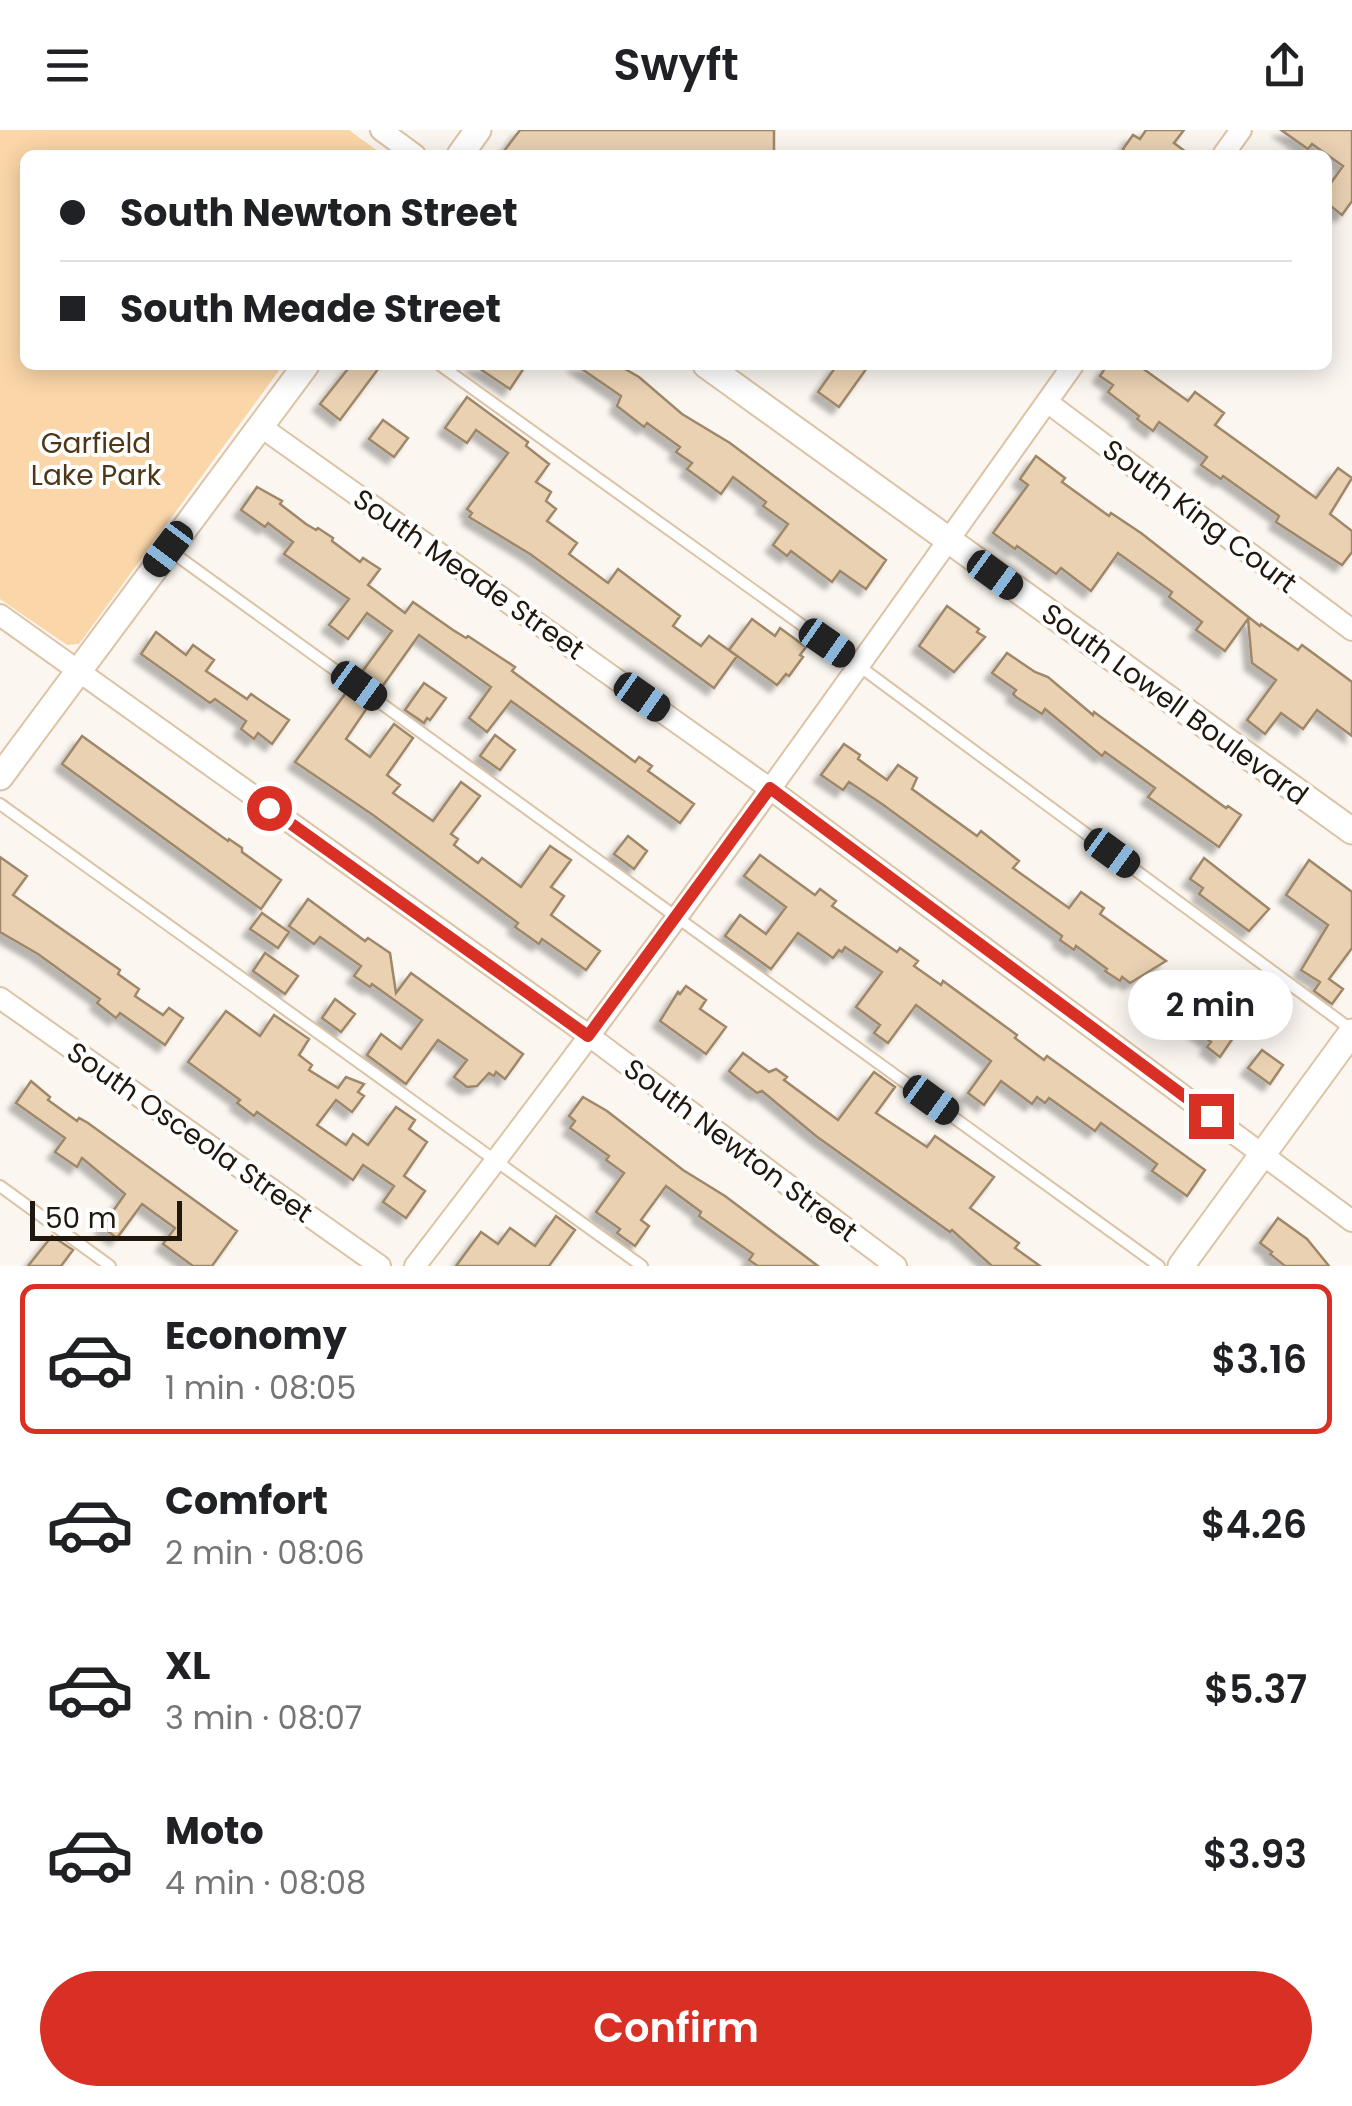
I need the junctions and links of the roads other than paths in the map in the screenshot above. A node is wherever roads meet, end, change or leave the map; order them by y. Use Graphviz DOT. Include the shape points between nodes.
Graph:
graph roads {
  1 [pos="381,130"];
  2 [pos="408,150"];
  3 [pos="302,370"];
  4 [pos="447,370"];
  5 [pos="713,370"];
  6 [pos="1070,370"];
  7 [pos="1047,402"];
  8 [pos="260,426"];
  9 [pos="948,540"];
  10 [pos="168,549"];
  11 [pos="0,615"];
  12 [pos="1352,630"];
  13 [pos="859,666"];
  14 [pos="77,671"];
  15 [pos="0,777"];
  16 [pos="770,788"];
  17 [pos="0,804"];
  18 [pos="1352,831"];
  19 [pos="677,915"];
  20 [pos="0,998"];
  21 [pos="1352,1031"];
  22 [pos="588,1036"];
  23 [pos="1262,1155"];
  24 [pos="496,1161"];
  25 [pos="0,1186"];
  26 [pos="1352,1221"];
  27 [pos="110,1266"];
  28 [pos="380,1266"];
  29 [pos="414,1266"];
  30 [pos="642,1266"];
  31 [pos="896,1266"];
  32 [pos="1159,1266"];
  33 [pos="1181,1266"];
  1 -- 2 [label="street"];
  3 -- 8 [label="street"];
  4 -- 13 [label="lane"];
  5 -- 9 [label="street, South Lowell Boulevard"];
  6 -- 7 [label="street"];
  7 -- 9 [label="street"];
  7 -- 12 [label="street, South King Court"];
  8 -- 10 [label="street"];
  8 -- 16 [label="street, South Meade Street"];
  9 -- 13 [label="street"];
  9 -- 18 [label="street, South Lowell Boulevard"];
  10 -- 14 [label="street"];
  10 -- 19 [label="lane"];
  11 -- 14 [label="street, South Newton Street"];
  13 -- 16 [label="street"];
  13 -- 21 [label="lane"];
  14 -- 15 [label="street"];
  14 -- 22 [label="street, South Newton Street"];
  16 -- 19 [label="street"];
  16 -- 23 [label="street, South Meade Street"];
  17 -- 24 [label="lane"];
  19 -- 22 [label="street"];
  19 -- 32 [label="lane"];
  20 -- 28 [label="street, South Osceola Street"];
  21 -- 23 [label="street"];
  22 -- 24 [label="street"];
  22 -- 31 [label="street, South Newton Street"];
  23 -- 26 [label="street, South Meade Street"];
  23 -- 33 [label="street"];
  24 -- 29 [label="street"];
  24 -- 30 [label="lane"];
  25 -- 27 [label="lane"];
}
